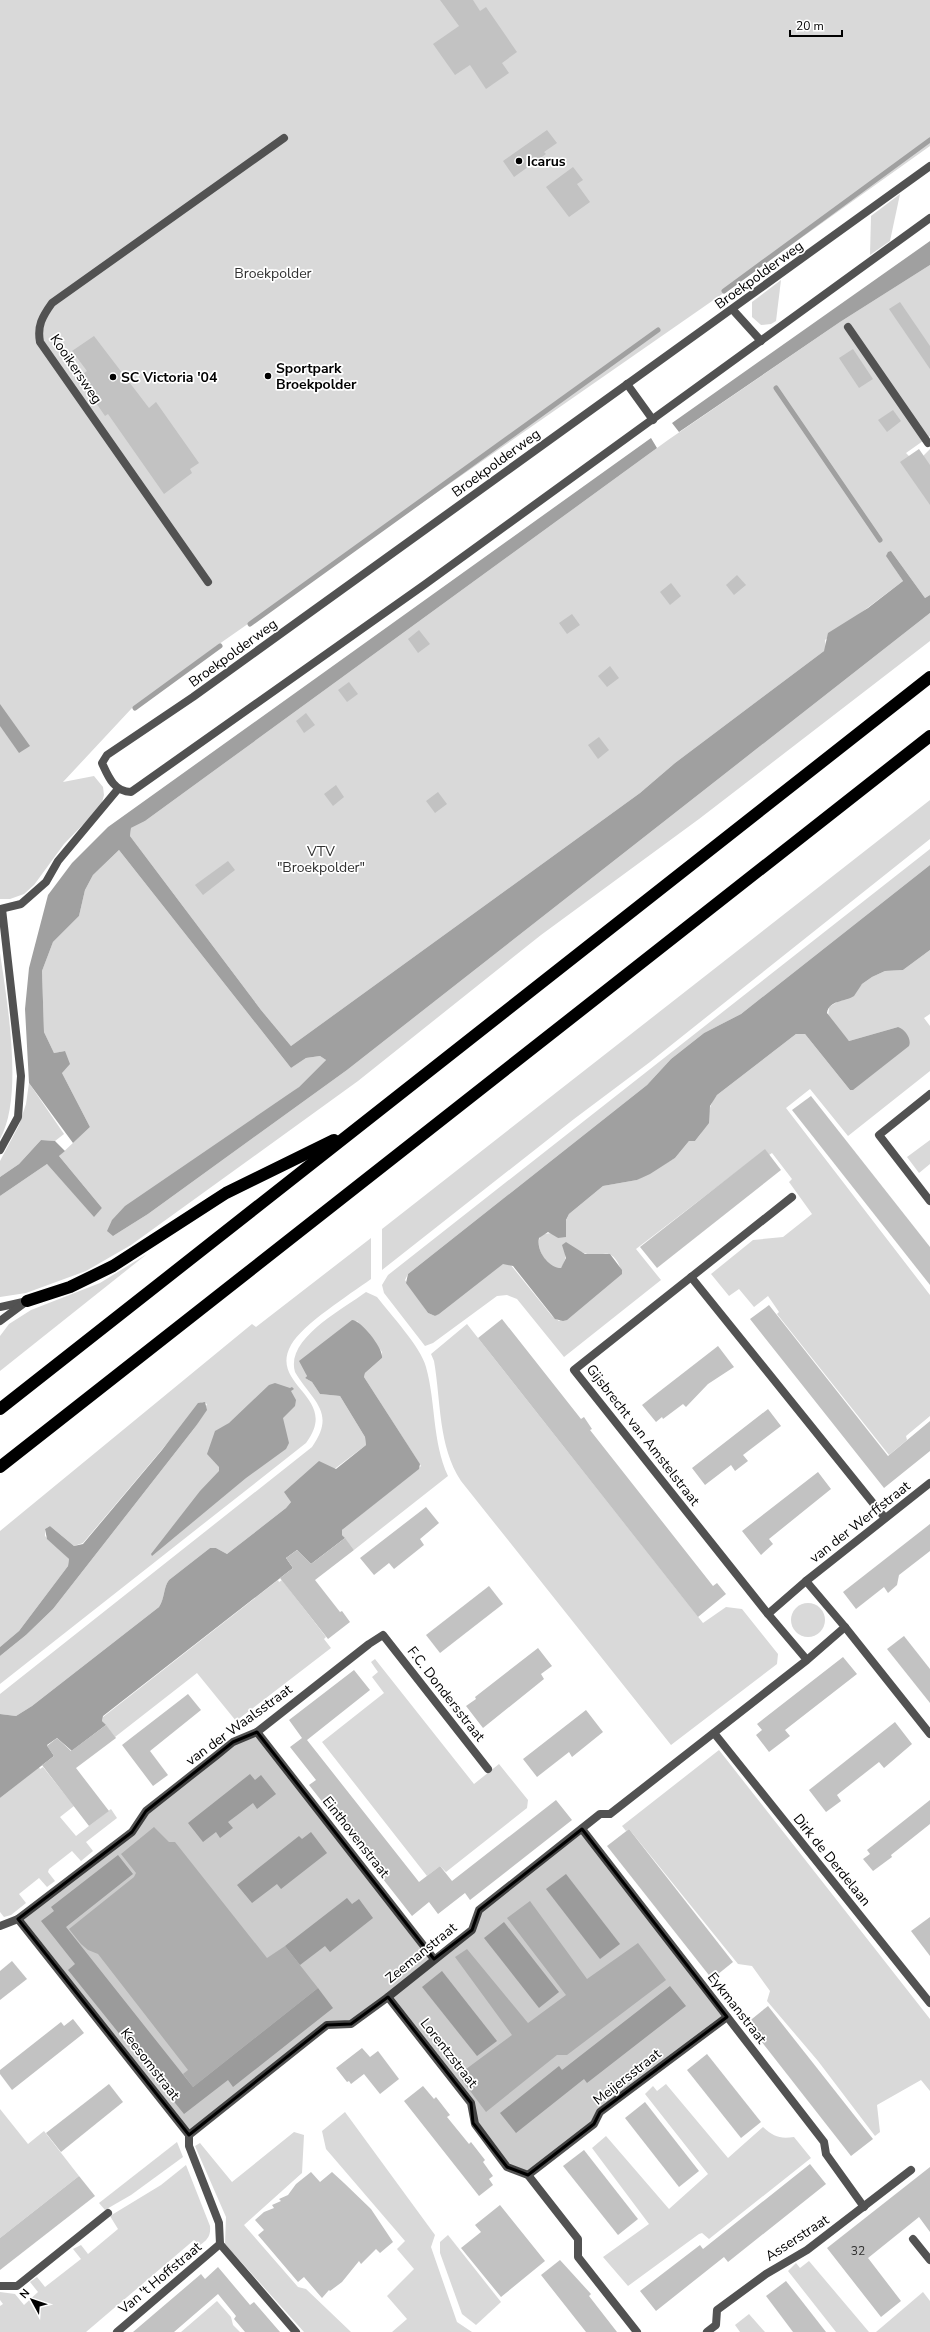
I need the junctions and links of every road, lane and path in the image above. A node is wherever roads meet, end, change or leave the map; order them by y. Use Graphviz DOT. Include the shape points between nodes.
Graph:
graph roads {
  1 [pos="284,138"];
  2 [pos="930,166"];
  3 [pos="930,218"];
  4 [pos="733,310"];
  5 [pos="848,327"];
  6 [pos="761,341"];
  7 [pos="627,384"];
  8 [pos="652,420"];
  9 [pos="929,443"];
  10 [pos="208,582"];
  11 [pos="930,677"];
  12 [pos="930,736"];
  13 [pos="118,789"];
  14 [pos="1,909"];
  15 [pos="930,1094"];
  16 [pos="355,1130"];
  17 [pos="0,1150"];
  18 [pos="792,1197"];
  19 [pos="930,1201"];
  20 [pos="691,1277"];
  21 [pos="28,1301"];
  22 [pos="0,1307"];
  23 [pos="0,1320"];
  24 [pos="0,1409"];
  25 [pos="0,1467"];
  26 [pos="930,1484"];
  27 [pos="885,1518"];
  28 [pos="806,1581"];
  29 [pos="768,1614"];
  30 [pos="845,1627"];
  31 [pos="383,1636"];
  32 [pos="807,1660"];
  33 [pos="257,1732"];
  34 [pos="714,1733"];
  35 [pos="930,1734"];
  36 [pos="488,1769"];
  37 [pos="582,1829"];
  38 [pos="18,1919"];
  39 [pos="0,1926"];
  40 [pos="434,1959"];
  41 [pos="388,1997"];
  42 [pos="930,2003"];
  43 [pos="727,2017"];
  44 [pos="189,2135"];
  45 [pos="911,2170"];
  46 [pos="528,2175"];
  47 [pos="864,2207"];
  48 [pos="108,2213"];
  49 [pos="913,2240"];
  50 [pos="220,2244"];
  51 [pos="930,2260"];
  52 [pos="0,2286"];
  53 [pos="117,2332"];
  54 [pos="296,2332"];
  55 [pos="637,2332"];
  56 [pos="707,2332"];
  1 -- 10 [label="street, Kooikersweg" via="52,303 38,329 40,342"];
  2 -- 4 [label="street, Broekpolderweg"];
  3 -- 6 [label="street"];
  4 -- 6 [label="street"];
  4 -- 7 [label="street, Broekpolderweg"];
  5 -- 9 [label="street"];
  6 -- 8 [label="street"];
  7 -- 8 [label="street"];
  7 -- 13 [label="street, Broekpolderweg" via="193,697 107,755 102,763"];
  8 -- 13 [label="street" via="131,792"];
  11 -- 16 [label="highway"];
  12 -- 25 [label="highway"];
  13 -- 14 [label="street" via="58,861 46,882 21,904"];
  14 -- 17 [label="street" via="21,1076 18,1117"];
  15 -- 19 [label="street" via="879,1135"];
  16 -- 21 [label="highway" via="226,1193 113,1266 70,1287"];
  16 -- 24 [label="highway"];
  18 -- 20 [label="street, Gijsbrecht van Amstelstraat"];
  20 -- 27 [label="street"];
  20 -- 29 [label="street, Gijsbrecht van Amstelstraat" via="574,1370"];
  21 -- 22 [label="street"];
  21 -- 23 [label="street"];
  26 -- 27 [label="street, van der Werffstraat"];
  27 -- 28 [label="street, van der Werffstraat"];
  28 -- 29 [label="street, van der Werffstraat"];
  28 -- 30 [label="street, van der Werffstraat"];
  29 -- 32 [label="street"];
  30 -- 32 [label="street"];
  30 -- 35 [label="street, van der Werffstraat"];
  31 -- 33 [label="street, van der Waalsstraat" via="369,1644"];
  31 -- 36 [label="street, F.C. Dondersstraat"];
  32 -- 34 [label="street"];
  33 -- 38 [label="street, van der Waalsstraat" via="233,1742 146,1811 132,1832"];
  33 -- 40 [label="street, Einthovenstraat"];
  34 -- 37 [label="street, Zeemanstraat" via="610,1814 600,1814"];
  34 -- 42 [label="street, Dirk de Derdelaan"];
  37 -- 40 [label="street, Zeemanstraat" via="479,1910 472,1930"];
  37 -- 43 [label="street, Eykmanstraat"];
  38 -- 39 [label="street, van der Waalsstraat"];
  38 -- 44 [label="street, Keesomstraat"];
  40 -- 41 [label="street, Zeemanstraat"];
  41 -- 44 [label="street, Zeemanstraat" via="351,2024 327,2025"];
  41 -- 46 [label="street, Lorentzstraat" via="472,2102 474,2123 507,2167"];
  43 -- 46 [label="street, Meijersstraat" via="600,2112 594,2124"];
  43 -- 47 [label="street, Eykmanstraat" via="824,2142 826,2154"];
  44 -- 50 [label="street, Keesomstraat" via="189,2146 220,2223"];
  45 -- 47 [label="street, Asserstraat"];
  46 -- 55 [label="street" via="578,2239 578,2257"];
  47 -- 56 [label="street, Asserstraat" via="807,2250 766,2274 717,2310 716,2325"];
  48 -- 52 [label="street" via="17,2286"];
  49 -- 51 [label="street"];
  50 -- 53 [label="street, Van 't Hoffstraat"];
  50 -- 54 [label="street"];
}
